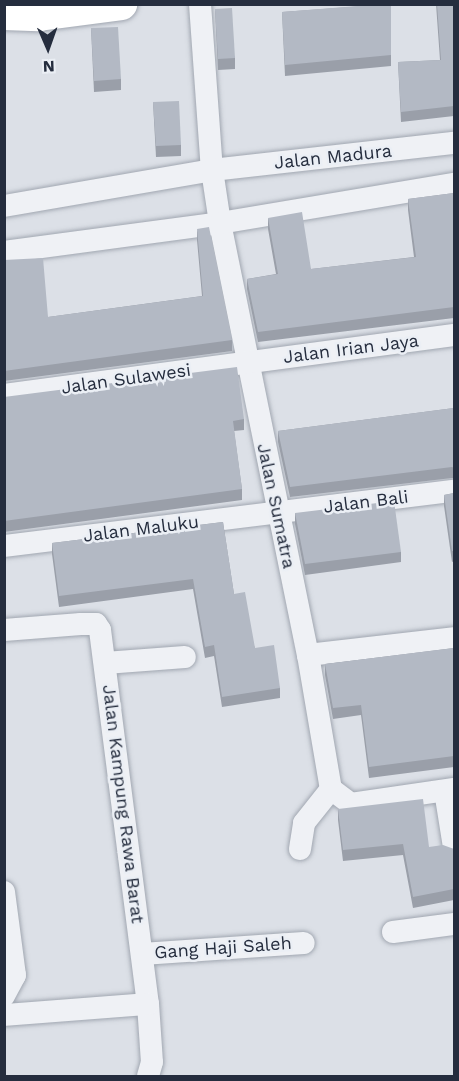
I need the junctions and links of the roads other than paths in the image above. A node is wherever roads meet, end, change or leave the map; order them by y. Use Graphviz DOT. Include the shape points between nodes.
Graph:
graph roads {
  1 [pos="121,4"];
  2 [pos="200,4"];
  3 [pos="4,14"];
  4 [pos="454,143"];
  5 [pos="212,170"];
  6 [pos="454,184"];
  7 [pos="4,206"];
  8 [pos="220,223"];
  9 [pos="4,252"];
  10 [pos="454,335"];
  11 [pos="247,363"];
  12 [pos="4,395"];
  13 [pos="454,491"];
  14 [pos="277,512"];
  15 [pos="4,546"];
  16 [pos="4,630"];
  17 [pos="454,638"];
  18 [pos="308,655"];
  19 [pos="185,657"];
  20 [pos="105,663"];
  21 [pos="331,789"];
  22 [pos="450,790"];
  23 [pos="454,847"];
  24 [pos="300,849"];
  25 [pos="5,902"];
  26 [pos="454,924"];
  27 [pos="393,932"];
  28 [pos="304,943"];
  29 [pos="142,954"];
  30 [pos="4,996"];
  31 [pos="148,1005"];
  32 [pos="4,1015"];
  33 [pos="148,1077"];
  1 -- 3 [label="main road" via="39,15"];
  2 -- 5 [label="street, Jalan Sumatra"];
  4 -- 5 [label="street, Jalan Madura"];
  5 -- 7 [label="street"];
  5 -- 8 [label="street, Jalan Sumatra"];
  6 -- 8 [label="street"];
  8 -- 9 [label="street"];
  8 -- 11 [label="street, Jalan Sumatra"];
  10 -- 11 [label="street, Jalan Irian Jaya"];
  11 -- 12 [label="street, Jalan Sulawesi"];
  11 -- 14 [label="street, Jalan Sumatra"];
  13 -- 14 [label="street, Jalan Bali"];
  14 -- 15 [label="street, Jalan Maluku"];
  14 -- 18 [label="street, Jalan Sumatra"];
  16 -- 20 [label="street, Jalan Kampung Rawa Barat" via="96,624"];
  17 -- 18 [label="street"];
  18 -- 21 [label="street, Jalan Sumatra"];
  19 -- 20 [label="street"];
  20 -- 29 [label="street, Jalan Kampung Rawa Barat"];
  21 -- 22 [label="street" via="351,804"];
  21 -- 24 [label="street" via="304,824"];
  22 -- 23 [label="street"];
  25 -- 30 [label="street" via="15,975"];
  26 -- 27 [label="street"];
  28 -- 29 [label="street, Gang Haji Saleh"];
  29 -- 31 [label="street, Jalan Kampung Rawa Barat"];
  31 -- 32 [label="street"];
  31 -- 33 [label="street, Jalan Kampung Rawa Barat" via="152,1062"];
}
